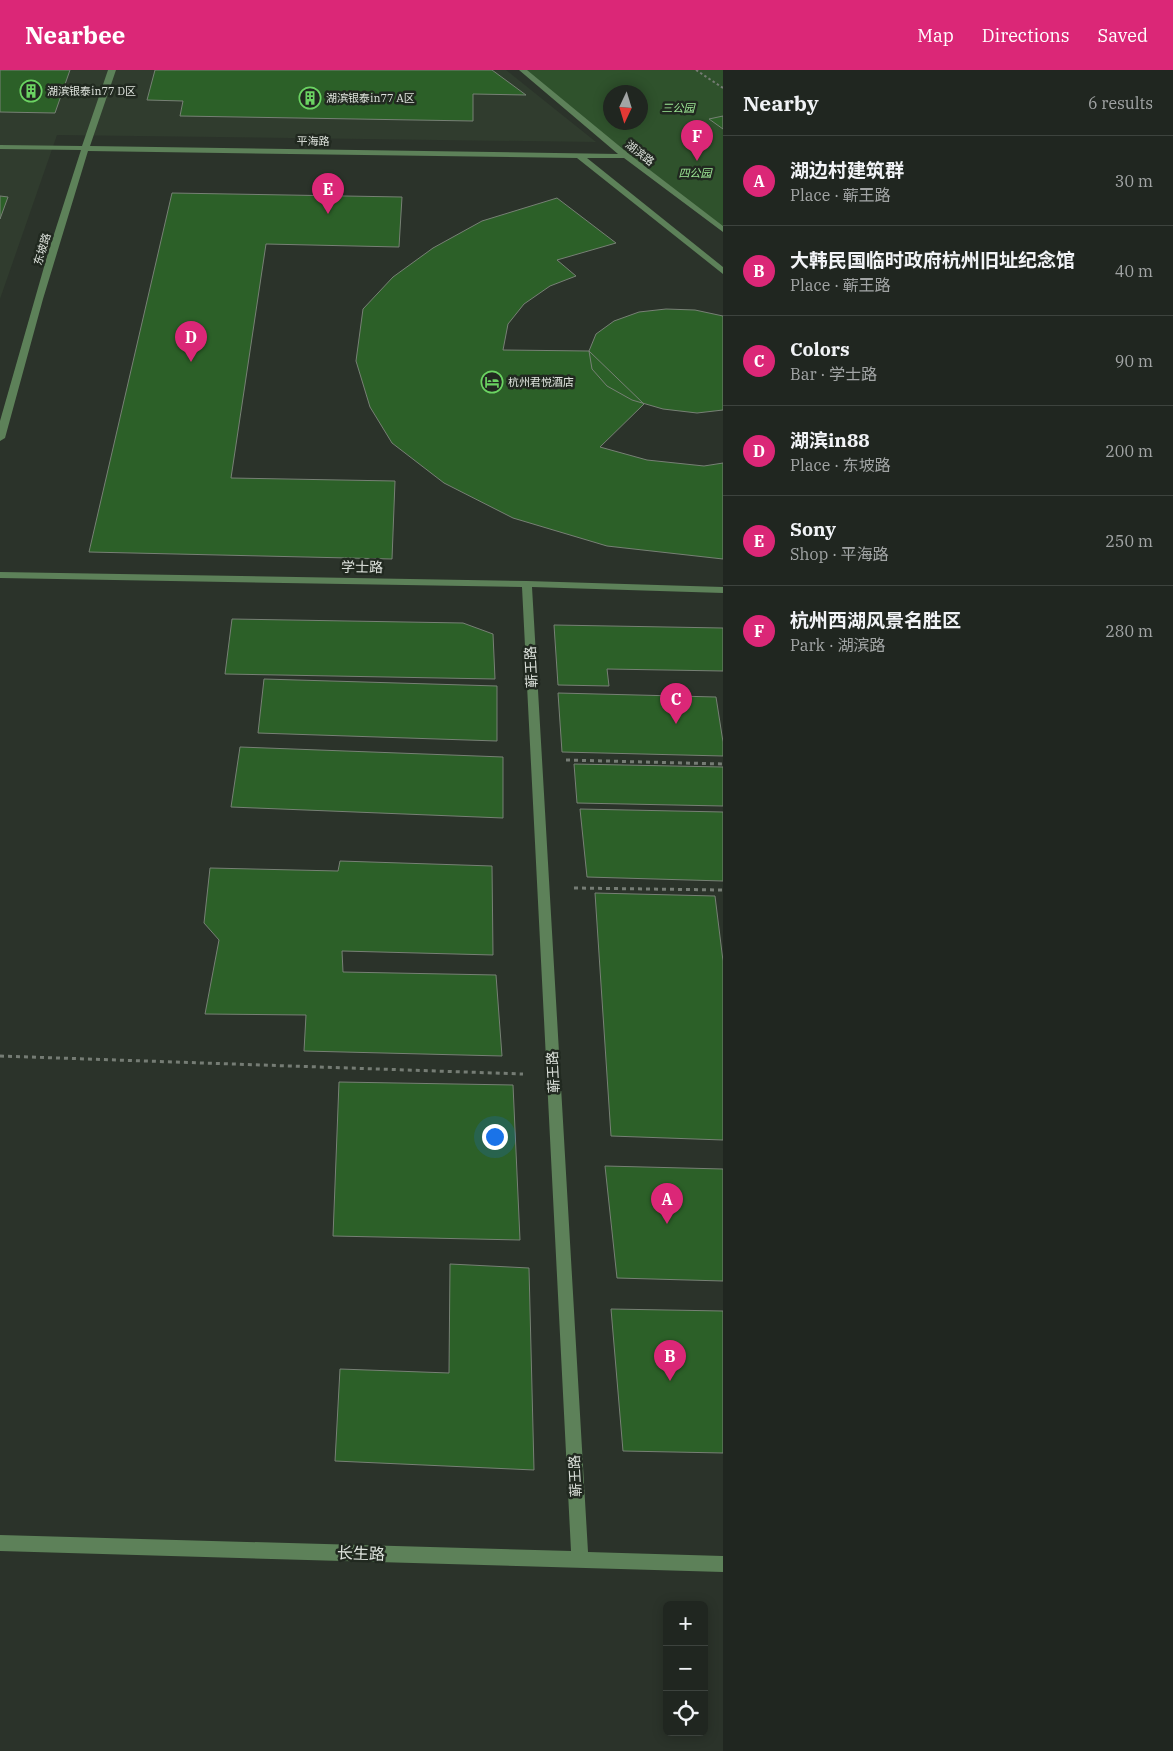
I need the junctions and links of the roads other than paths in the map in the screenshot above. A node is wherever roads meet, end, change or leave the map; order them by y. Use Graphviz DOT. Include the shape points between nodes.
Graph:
graph roads {
  1 [pos="112,70"];
  2 [pos="523,70"];
  3 [pos="0,147"];
  4 [pos="84,149"];
  5 [pos="580,156"];
  6 [pos="626,156"];
  7 [pos="723,230"];
  8 [pos="723,271"];
  9 [pos="0,438"];
  10 [pos="0,575"];
  11 [pos="527,584"];
  12 [pos="723,590"];
  13 [pos="0,1543"];
  14 [pos="580,1560"];
  15 [pos="723,1564"];
  1 -- 4 [label="street, 东坡路"];
  2 -- 6 [label="street, 湖滨路"];
  3 -- 4 [label="street, 平海路"];
  4 -- 5 [label="street, 平海路"];
  4 -- 9 [label="street, 东坡路" via="35,308"];
  5 -- 6 [label="street, 平海路"];
  5 -- 8 [label="street"];
  6 -- 7 [label="street, 湖滨路"];
  10 -- 11 [label="street, 学士路"];
  11 -- 12 [label="street, 学士路"];
  11 -- 14 [label="street, 蕲王路"];
  13 -- 14 [label="street, 长生路"];
  14 -- 15 [label="street, 长生路"];
}
